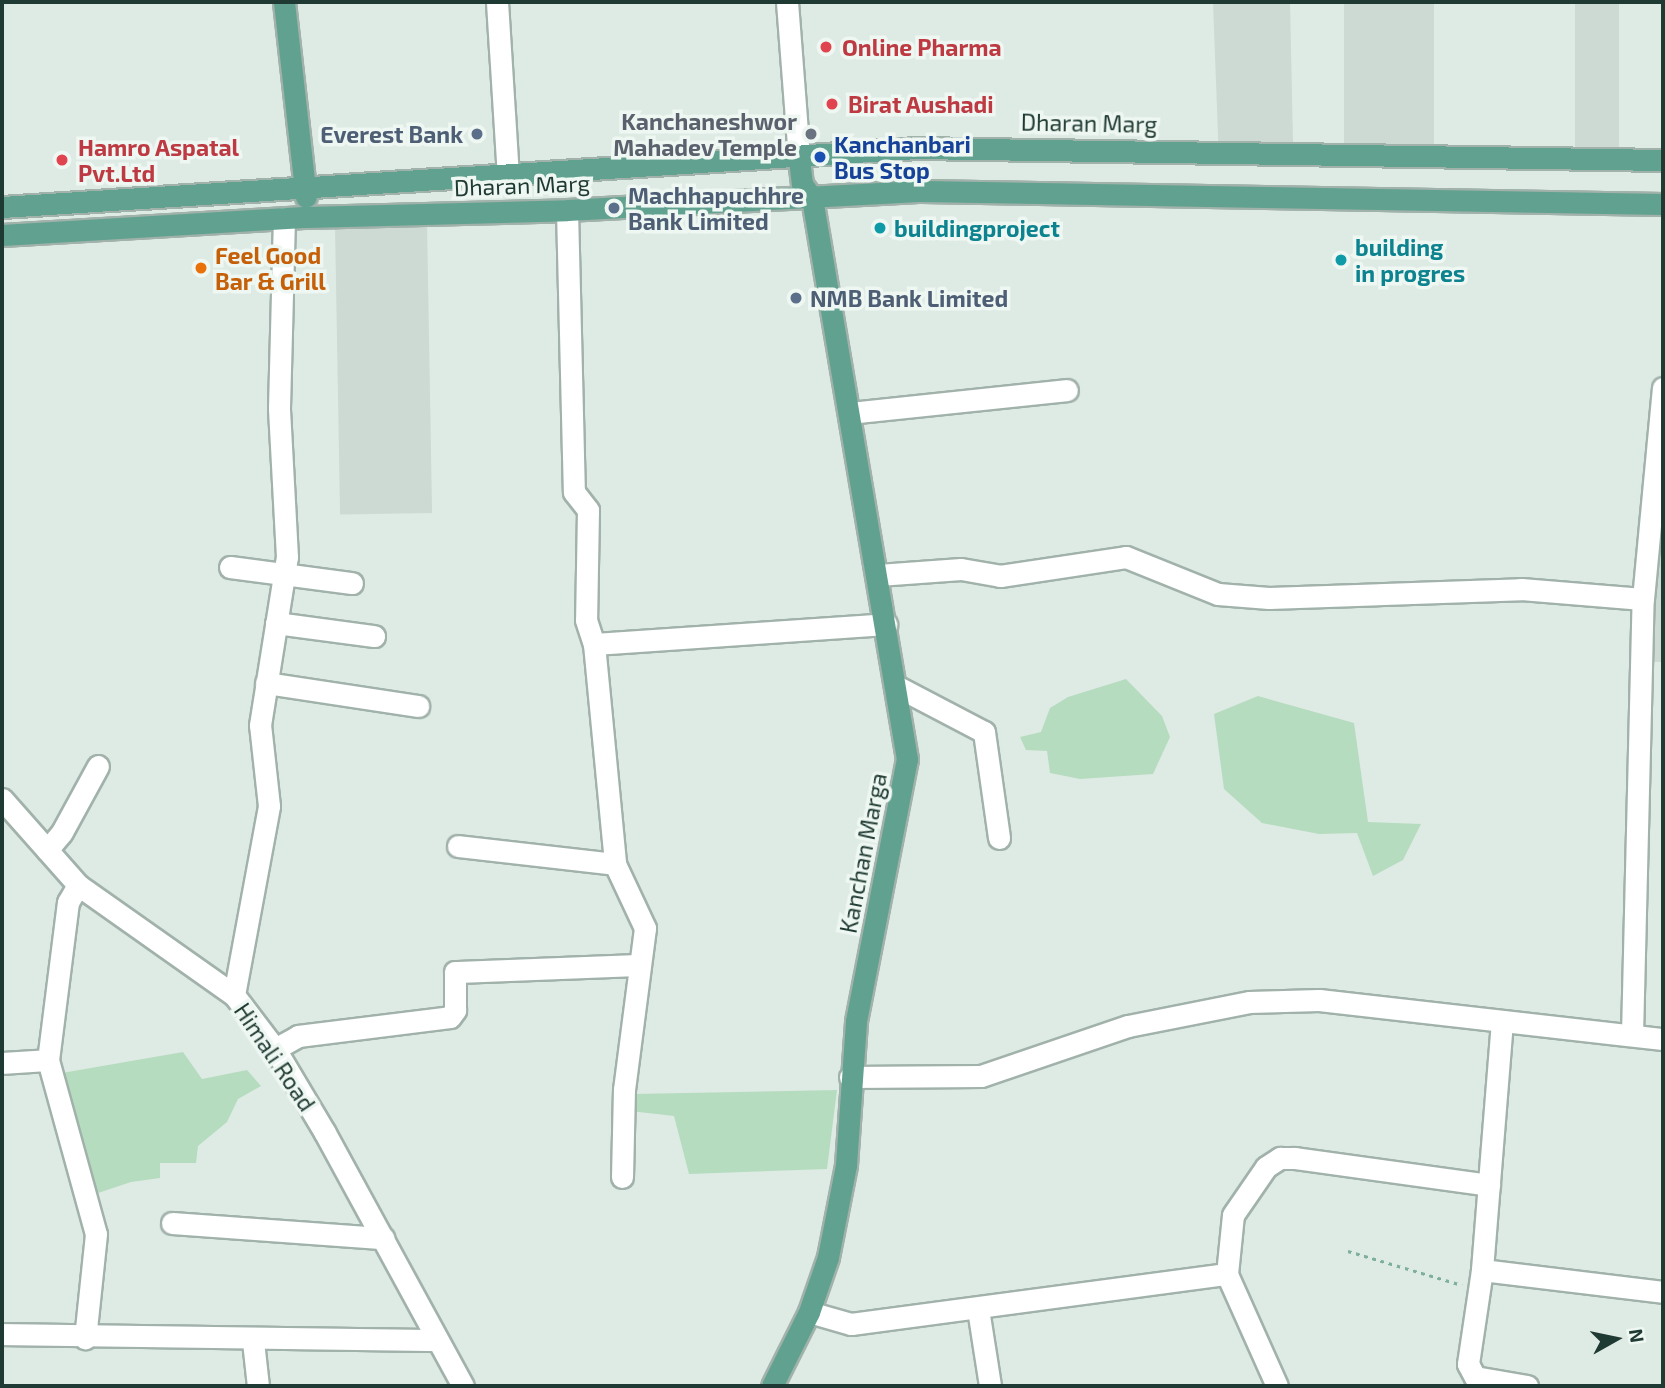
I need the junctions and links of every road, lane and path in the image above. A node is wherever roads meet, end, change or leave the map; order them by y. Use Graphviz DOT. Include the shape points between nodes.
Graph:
graph roads {
  1 [pos="284,2"];
  2 [pos="497,2"];
  3 [pos="787,2"];
  4 [pos="799,158"];
  5 [pos="1663,160"];
  6 [pos="508,175"];
  7 [pos="305,186"];
  8 [pos="812,198"];
  9 [pos="1663,204"];
  10 [pos="2,207"];
  11 [pos="567,210"];
  12 [pos="307,217"];
  13 [pos="284,218"];
  14 [pos="2,235"];
  15 [pos="1663,388"];
  16 [pos="1067,390"];
  17 [pos="849,413"];
  18 [pos="230,567"];
  19 [pos="878,575"];
  20 [pos="284,578"];
  21 [pos="352,583"];
  22 [pos="1643,599"];
  23 [pos="276,623"];
  24 [pos="886,624"];
  25 [pos="374,636"];
  26 [pos="594,644"];
  27 [pos="267,683"];
  28 [pos="898,687"];
  29 [pos="418,706"];
  30 [pos="98,766"];
  31 [pos="2,799"];
  32 [pos="999,838"];
  33 [pos="458,846"];
  34 [pos="47,850"];
  35 [pos="615,863"];
  36 [pos="78,886"];
  37 [pos="640,965"];
  38 [pos="234,995"];
  39 [pos="1502,1021"];
  40 [pos="1633,1035"];
  41 [pos="1663,1039"];
  42 [pos="275,1049"];
  43 [pos="48,1060"];
  44 [pos="2,1063"];
  45 [pos="850,1077"];
  46 [pos="621,1177"];
  47 [pos="1489,1185"];
  48 [pos="172,1223"];
  49 [pos="383,1237"];
  50 [pos="1348,1251"];
  51 [pos="1227,1274"];
  52 [pos="1480,1280"];
  53 [pos="1663,1292"];
  54 [pos="978,1309"];
  55 [pos="809,1312"];
  56 [pos="2,1334"];
  57 [pos="85,1338"];
  58 [pos="436,1340"];
  59 [pos="253,1341"];
  60 [pos="258,1386"];
  61 [pos="463,1386"];
  62 [pos="772,1386"];
  63 [pos="990,1386"];
  64 [pos="1278,1386"];
  65 [pos="1527,1386"];
  1 -- 7 [label="main road"];
  2 -- 6 [label="street"];
  3 -- 4 [label="street"];
  4 -- 5 [label="main road, Dharan Marg" via="916,148 1028,148"];
  4 -- 6 [label="main road, Dharan Marg"];
  4 -- 8 [label="main road, Kanchan Marga" via="802,184"];
  6 -- 7 [label="main road, Dharan Marg"];
  7 -- 10 [label="main road, Dharan Marg"];
  7 -- 12 [label="main road"];
  8 -- 9 [label="main road, Dharan Marg" via="922,191"];
  8 -- 11 [label="main road, Dharan Marg"];
  8 -- 17 [label="main road, Kanchan Marga"];
  11 -- 12 [label="main road, Dharan Marg"];
  11 -- 26 [label="street" via="574,492 588,510 586,620"];
  12 -- 13 [label="main road, Dharan Marg"];
  13 -- 14 [label="main road, Dharan Marg"];
  13 -- 20 [label="street" via="279,408 287,556"];
  15 -- 22 [label="street"];
  16 -- 17 [label="street"];
  17 -- 19 [label="main road, Kanchan Marga"];
  18 -- 20 [label="street"];
  19 -- 22 [label="street" via="961,569 1000,576 1126,557 1218,594 1269,598 1521,589"];
  19 -- 24 [label="main road, Kanchan Marga"];
  20 -- 21 [label="street"];
  20 -- 23 [label="street"];
  22 -- 40 [label="street"];
  23 -- 25 [label="street"];
  23 -- 27 [label="street"];
  24 -- 26 [label="street"];
  24 -- 28 [label="main road, Kanchan Marga"];
  26 -- 35 [label="street"];
  27 -- 29 [label="street"];
  27 -- 38 [label="street" via="260,725 268,806"];
  28 -- 32 [label="street" via="984,732"];
  28 -- 45 [label="main road, Kanchan Marga" via="906,771 856,1021"];
  30 -- 34 [label="street"];
  31 -- 34 [label="street, Himali Road"];
  33 -- 35 [label="street"];
  34 -- 36 [label="street, Himali Road"];
  35 -- 37 [label="street" via="645,928"];
  36 -- 38 [label="street, Himali Road"];
  36 -- 43 [label="street" via="68,902"];
  37 -- 42 [label="street" via="455,972 455,1010 450,1017 298,1036"];
  37 -- 46 [label="street" via="624,1089"];
  38 -- 42 [label="street, Himali Road"];
  39 -- 40 [label="street"];
  39 -- 45 [label="street" via="1319,1000 1249,1002 1128,1026 981,1076"];
  39 -- 47 [label="street"];
  40 -- 41 [label="street"];
  42 -- 49 [label="street, Himali Road"];
  43 -- 44 [label="street"];
  43 -- 57 [label="street" via="96,1234"];
  45 -- 55 [label="main road, Kanchan Marga" via="846,1165 828,1257"];
  47 -- 51 [label="street" via="1280,1158 1266,1167 1233,1215"];
  47 -- 52 [label="street"];
  48 -- 49 [label="street"];
  49 -- 58 [label="street, Himali Road"];
  50 -- 52 [label="path"];
  51 -- 54 [label="street"];
  51 -- 64 [label="street"];
  52 -- 53 [label="street"];
  52 -- 65 [label="street" via="1469,1371 1475,1377"];
  54 -- 55 [label="street" via="851,1324"];
  54 -- 63 [label="street"];
  55 -- 62 [label="main road, Kanchan Marga"];
  56 -- 57 [label="street"];
  57 -- 59 [label="street"];
  58 -- 59 [label="street"];
  58 -- 61 [label="street, Himali Road"];
  59 -- 60 [label="street"];
}
